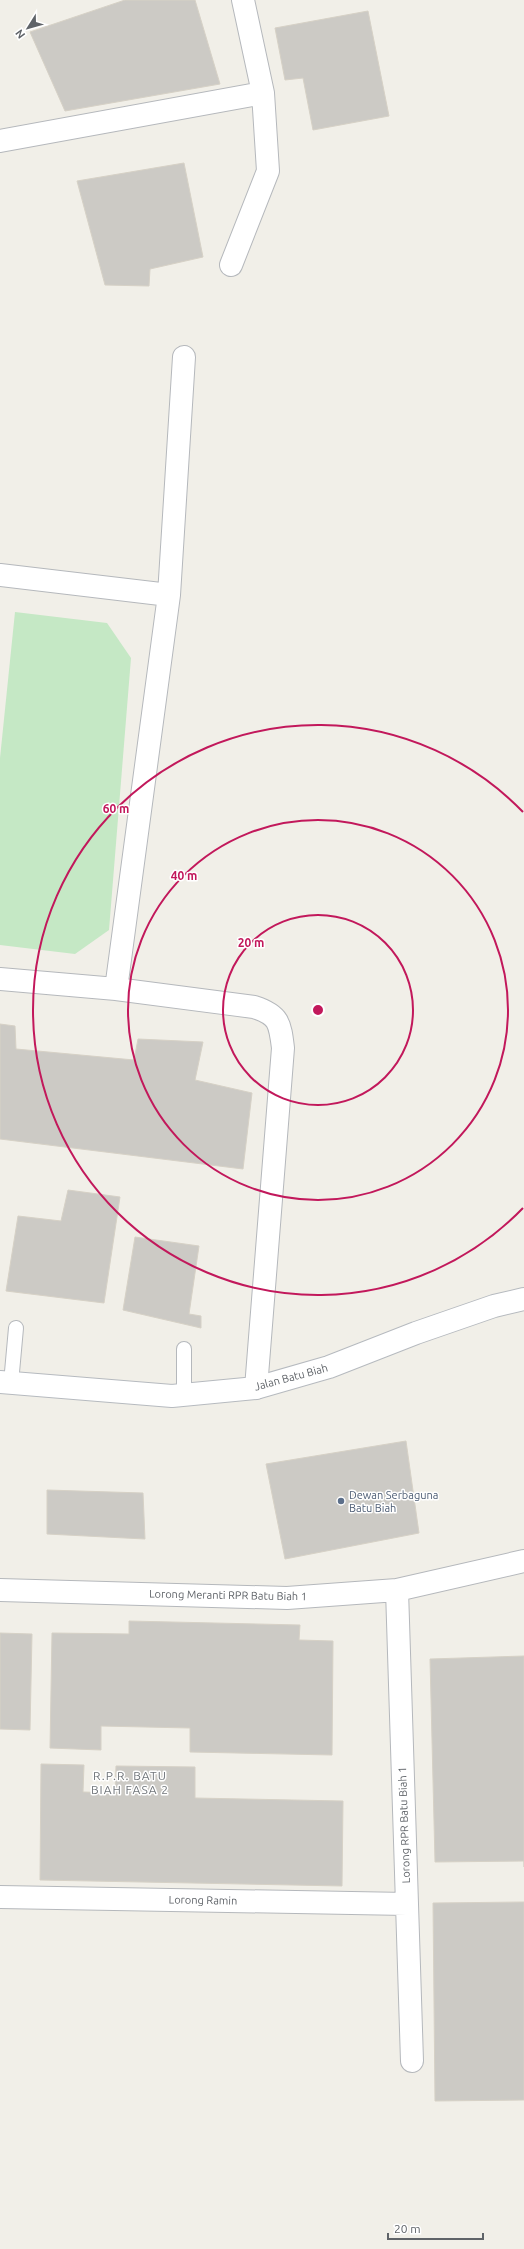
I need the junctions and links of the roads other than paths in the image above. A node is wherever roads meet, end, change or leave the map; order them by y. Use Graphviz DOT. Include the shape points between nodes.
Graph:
graph roads {
  1 [pos="243,0"];
  2 [pos="263,93"];
  3 [pos="0,142"];
  4 [pos="231,265"];
  5 [pos="184,357"];
  6 [pos="0,575"];
  7 [pos="169,595"];
  8 [pos="0,979"];
  9 [pos="116,989"];
  10 [pos="524,1298"];
  11 [pos="16,1328"];
  12 [pos="184,1348"];
  13 [pos="5,1382"];
  14 [pos="256,1388"];
  15 [pos="184,1395"];
  16 [pos="524,1561"];
  17 [pos="0,1590"];
  18 [pos="397,1590"];
  19 [pos="0,1896"];
  20 [pos="407,1904"];
  21 [pos="412,2061"];
  1 -- 2 [label="street"];
  2 -- 3 [label="street"];
  2 -- 4 [label="street" via="268,171"];
  5 -- 7 [label="street"];
  6 -- 7 [label="street"];
  7 -- 9 [label="street"];
  8 -- 9 [label="street"];
  9 -- 14 [label="street" via="254,1006 271,1012 281,1028 283,1048"];
  10 -- 14 [label="street, Jalan Batu Biah" via="416,1333 329,1367"];
  11 -- 13 [label="lane"];
  12 -- 15 [label="lane"];
  13 -- 15 [label="street, Jalan Batu Biah"];
  14 -- 15 [label="street, Jalan Batu Biah"];
  16 -- 18 [label="street, Lorong Meranti RPR Batu Biah 1"];
  17 -- 18 [label="street, Lorong Meranti RPR Batu Biah 1" via="287,1598"];
  18 -- 20 [label="street, Lorong RPR Batu Biah 1"];
  19 -- 20 [label="street, Lorong Ramin"];
  20 -- 21 [label="street, Lorong RPR Batu Biah 1"];
}
